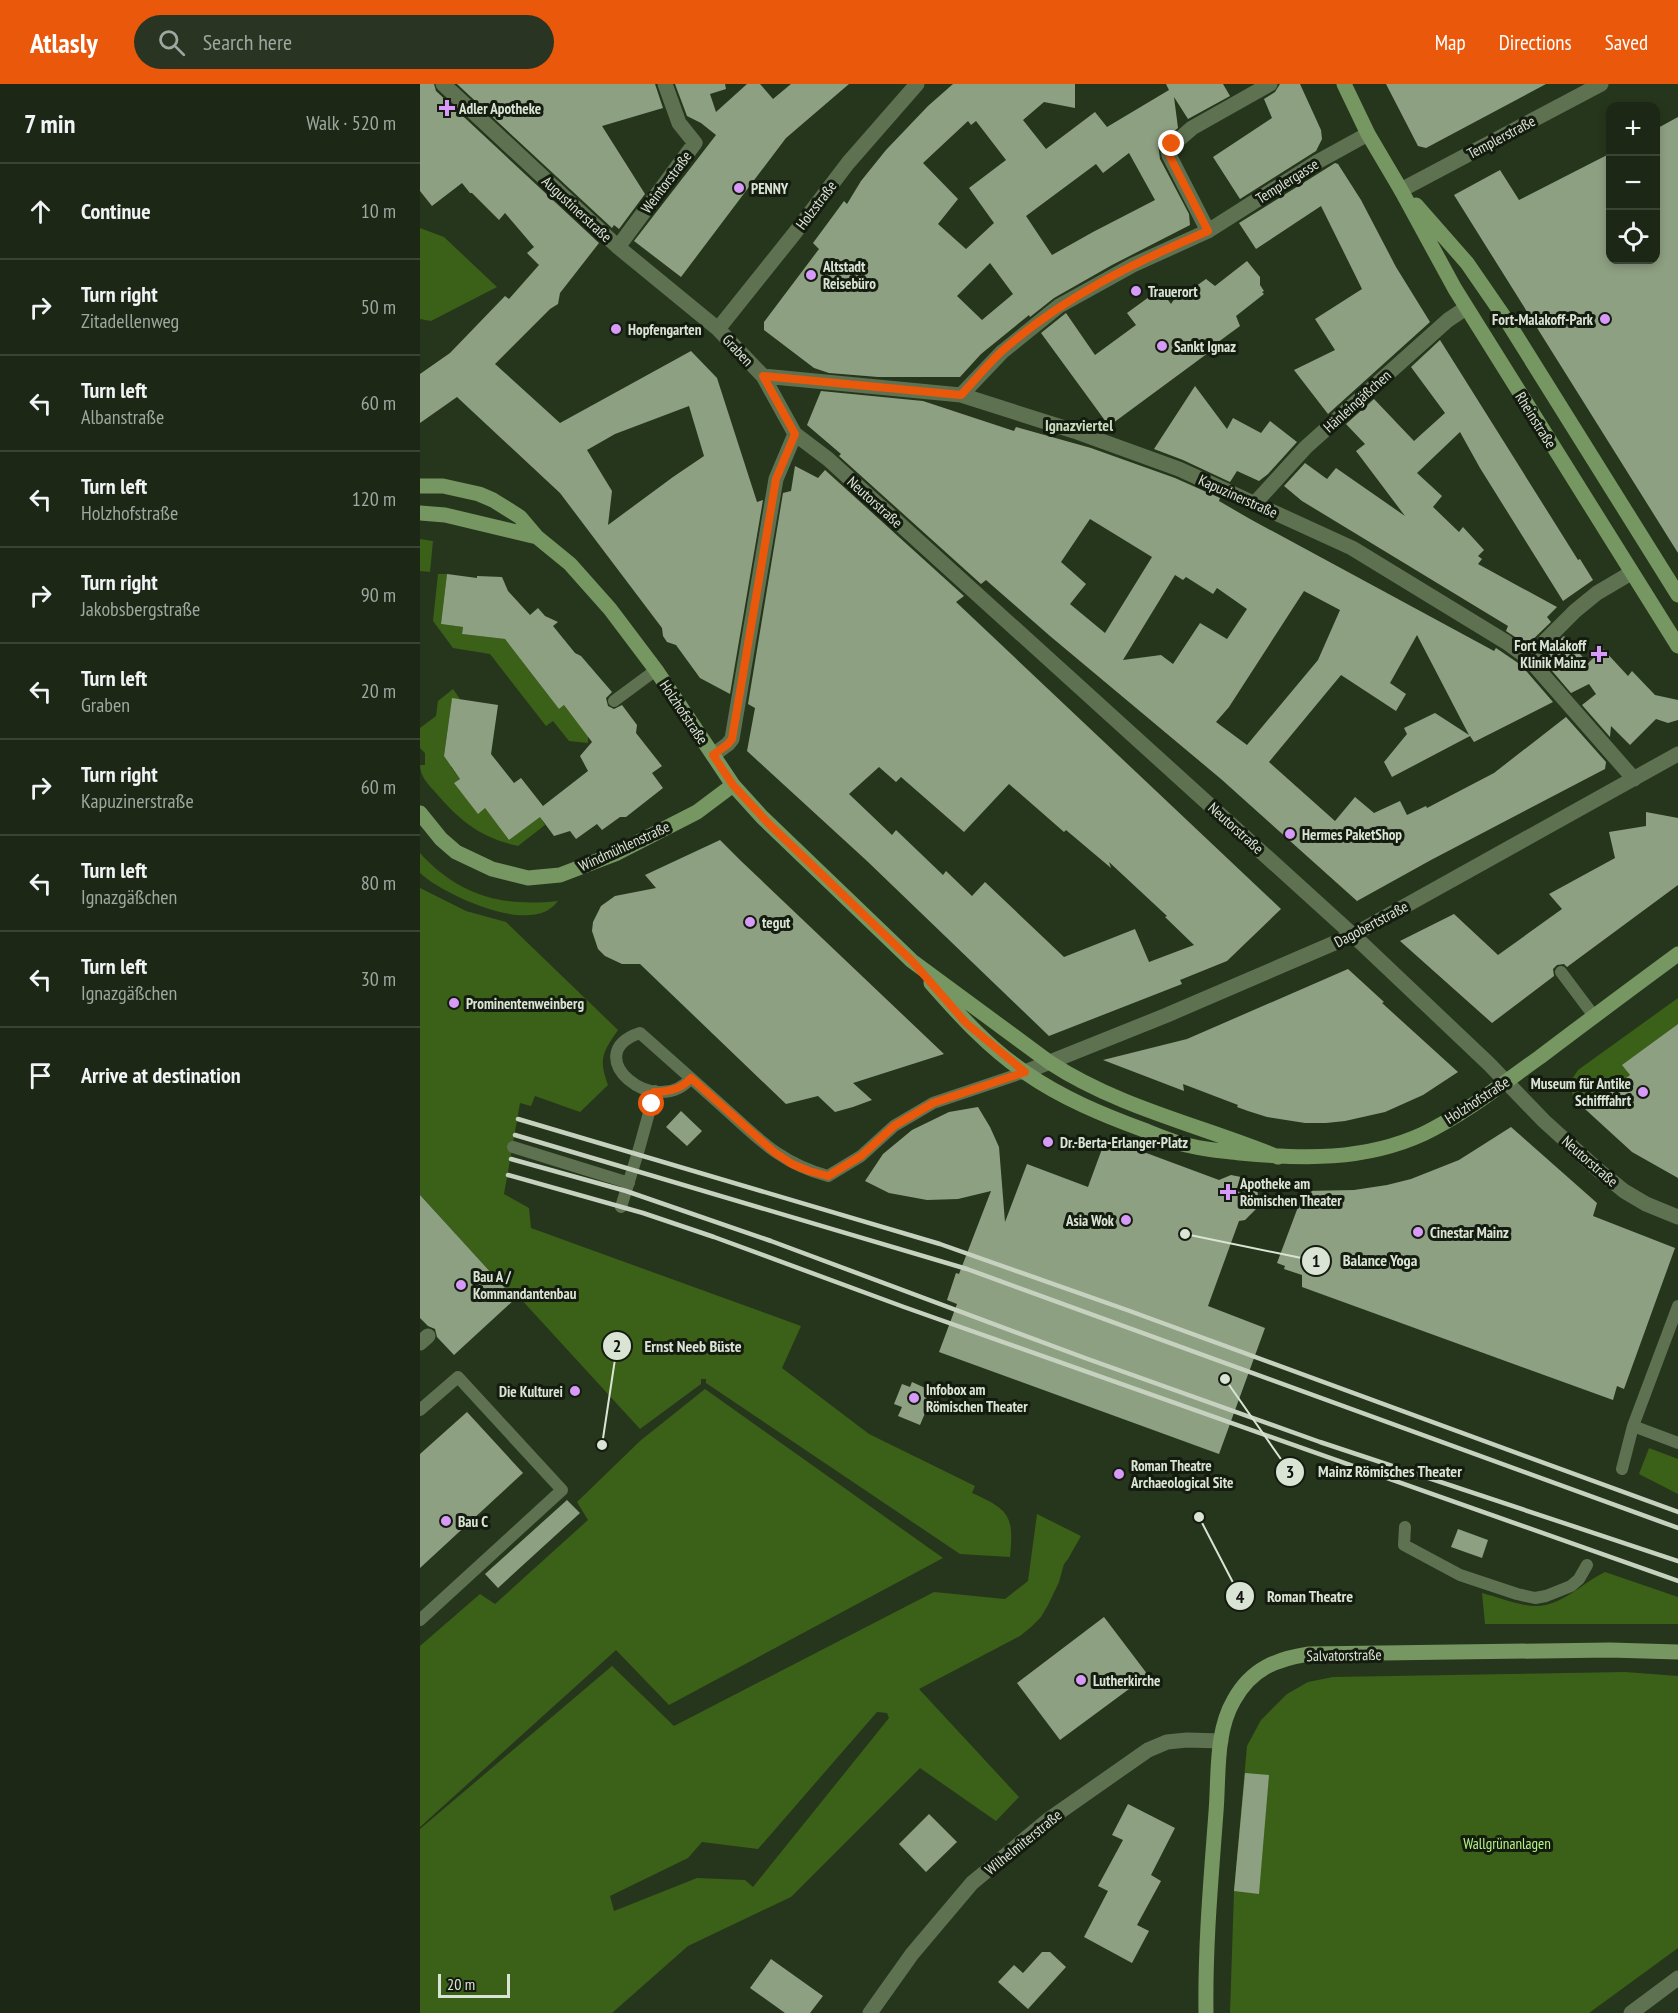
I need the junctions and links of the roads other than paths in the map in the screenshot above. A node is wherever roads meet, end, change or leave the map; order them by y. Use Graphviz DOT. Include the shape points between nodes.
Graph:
graph roads {
  1 [pos="442,84"];
  2 [pos="665,84"];
  3 [pos="917,84"];
  4 [pos="1270,84"];
  5 [pos="1344,84"];
  6 [pos="1601,84"];
  7 [pos="1368,134"];
  8 [pos="1401,190"];
  9 [pos="1208,231"];
  10 [pos="618,247"];
  11 [pos="1466,308"];
  12 [pos="718,329"];
  13 [pos="763,376"];
  14 [pos="961,395"];
  15 [pos="795,434"];
  16 [pos="420,486"];
  17 [pos="1255,503"];
  18 [pos="420,513"];
  19 [pos="537,537"];
  20 [pos="1631,573"];
  21 [pos="1678,595"];
  22 [pos="1678,646"];
  23 [pos="1528,658"];
  24 [pos="656,670"];
  25 [pos="614,701"];
  26 [pos="1678,754"];
  27 [pos="713,755"];
  28 [pos="1634,779"];
  29 [pos="733,785"];
  30 [pos="420,813"];
  31 [pos="1353,935"];
  32 [pos="1678,954"];
  33 [pos="912,961"];
  34 [pos="1561,972"];
  35 [pos="1594,1016"];
  36 [pos="1049,1062"];
  37 [pos="1025,1072"];
  38 [pos="691,1078"];
  39 [pos="1507,1082"];
  40 [pos="654,1092"];
  41 [pos="513,1147"];
  42 [pos="1278,1157"];
  43 [pos="629,1184"];
  44 [pos="621,1207"];
  45 [pos="1678,1217"];
  46 [pos="1678,1306"];
  47 [pos="420,1410"];
  48 [pos="1633,1426"];
  49 [pos="1678,1443"];
  50 [pos="1622,1469"];
  51 [pos="1406,1527"];
  52 [pos="1587,1565"];
  53 [pos="420,1620"];
  54 [pos="1678,1652"];
  55 [pos="1221,1741"];
  56 [pos="1678,1978"];
  57 [pos="870,2013"];
  58 [pos="1206,2013"];
  59 [pos="1631,2013"];
  1 -- 10 [label="street, Augustinerstraße"];
  2 -- 10 [label="street, Weintorstraße" via="679,123 695,143"];
  3 -- 12 [label="street, Holzstraße" via="848,163"];
  4 -- 9 [label="street" via="1192,128 1168,149"];
  5 -- 7 [label="street, Rheinstraße"];
  6 -- 8 [label="street, Templerstraße"];
  7 -- 8 [label="street, Rheinstraße"];
  7 -- 9 [label="street, Templergasse"];
  8 -- 11 [label="street, Rheinstraße"];
  8 -- 21 [label="street, Rheinstraße" via="1467,263 1507,321"];
  9 -- 14 [label="street, Templergasse" via="1133,265 1059,306 1002,352"];
  10 -- 12 [label="street, Augustinerstraße"];
  11 -- 17 [label="street, Hänleingäßchen" via="1306,447"];
  11 -- 20 [label="street, Rheinstraße"];
  12 -- 13 [label="street, Graben"];
  13 -- 14 [label="street, Kapuzinerstraße"];
  13 -- 15 [label="street, Graben"];
  14 -- 17 [label="street, Kapuzinerstraße" via="1179,469"];
  15 -- 27 [label="street" via="776,479 732,739"];
  15 -- 31 [label="street, Neutorstraße" via="828,459"];
  16 -- 19 [label="street, Holzhofstraße" via="443,486 486,497 519,517"];
  17 -- 23 [label="street, Kapuzinerstraße" via="1352,548"];
  18 -- 19 [label="street, Holzhofstraße" via="445,515"];
  19 -- 24 [label="street, Holzhofstraße" via="570,564"];
  20 -- 22 [label="street, Rheinstraße"];
  20 -- 23 [label="street" via="1575,611"];
  23 -- 28 [label="street, Kapuzinerstraße"];
  24 -- 25 [label="lane"];
  24 -- 27 [label="street, Holzhofstraße"];
  26 -- 28 [label="street, Dagobertstraße"];
  27 -- 29 [label="street, Holzhofstraße"];
  28 -- 31 [label="street, Dagobertstraße"];
  29 -- 30 [label="street, Windmühlenstraße" via="697,812 615,854 560,874 528,878 456,852"];
  29 -- 33 [label="street, Holzhofstraße"];
  31 -- 36 [label="street, Dagobertstraße" via="1167,1016"];
  31 -- 39 [label="street, Neutorstraße"];
  32 -- 35 [label="street, Holzhofstraße"];
  33 -- 36 [label="street, Holzhofstraße"];
  33 -- 37 [label="street, Holzhofstraße" via="966,1023"];
  34 -- 35 [label="lane"];
  35 -- 39 [label="street, Holzhofstraße"];
  36 -- 37 [label="street, Dagobertstraße"];
  36 -- 42 [label="street, Holzhofstraße" via="1101,1090"];
  37 -- 38 [label="lane" via="933,1103 894,1126 861,1156 828,1176 792,1164 774,1152"];
  37 -- 42 [label="street, Holzhofstraße" via="1085,1107 1172,1140 1208,1149"];
  38 -- 40 [label="lane" via="684,1086"];
  38 -- 40 [label="lane" via="640,1033 622,1043 618,1064 627,1080"];
  39 -- 42 [label="street, Holzhofstraße" via="1423,1134 1400,1143 1358,1154"];
  39 -- 45 [label="street, Neutorstraße" via="1544,1121 1624,1191"];
  40 -- 43 [label="lane"];
  41 -- 43 [label="lane"];
  43 -- 44 [label="lane"];
  46 -- 48 [label="lane"];
  47 -- 53 [label="lane" via="458,1377 562,1490"];
  48 -- 49 [label="lane"];
  48 -- 50 [label="lane"];
  51 -- 52 [label="lane" via="1404,1545 1440,1566 1534,1598 1562,1591 1580,1579"];
  54 -- 55 [label="street, Salvatorstraße" via="1440,1652 1289,1657 1261,1670 1243,1687 1233,1701"];
  55 -- 57 [label="street, Wilhelmiterstraße" via="1167,1742 1148,1750 1048,1820 972,1882 912,1954"];
  55 -- 58 [label="street, Salvatorstraße" via="1207,1937"];
  56 -- 59 [label="street"];
}
